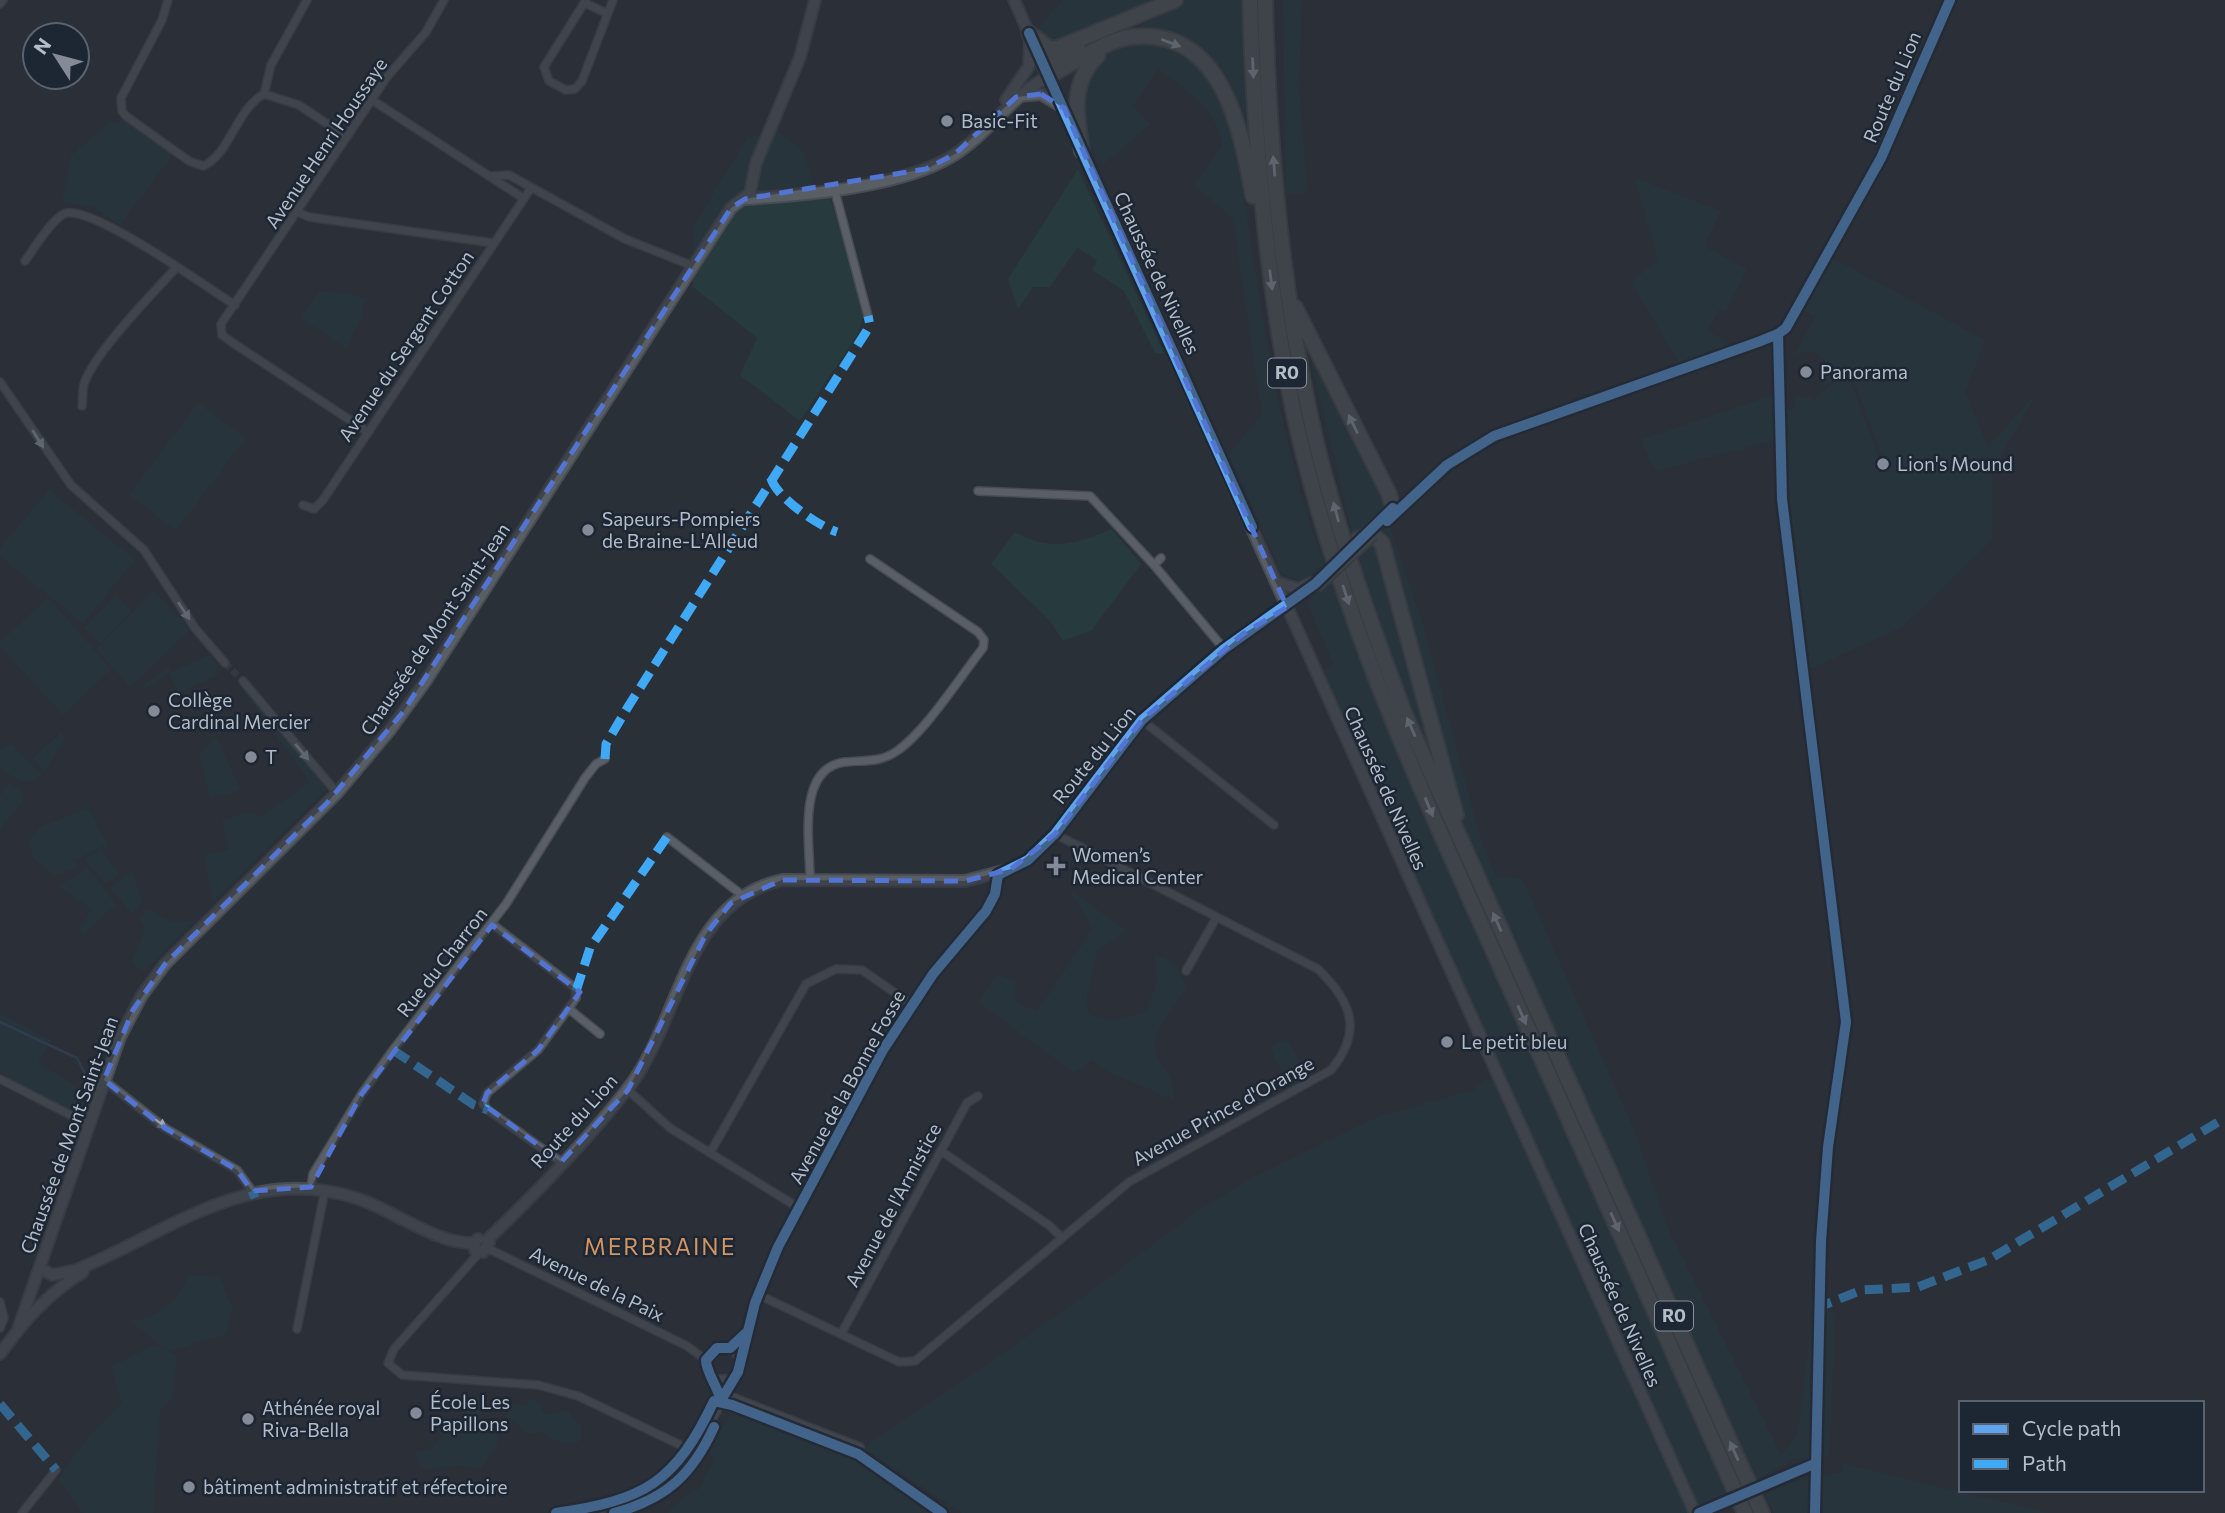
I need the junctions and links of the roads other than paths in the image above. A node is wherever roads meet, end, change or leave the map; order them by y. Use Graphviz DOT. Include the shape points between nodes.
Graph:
graph roads {
  1 [pos="3,0"];
  2 [pos="168,0"];
  3 [pos="307,0"];
  4 [pos="444,0"];
  5 [pos="613,0"];
  6 [pos="815,0"];
  7 [pos="1014,0"];
  8 [pos="1175,0"];
  9 [pos="1250,0"];
  10 [pos="1950,0"];
  11 [pos="586,2"];
  12 [pos="1266,3"];
  13 [pos="0,5"];
  14 [pos="606,13"];
  15 [pos="1116,27"];
  16 [pos="1029,33"];
  17 [pos="1106,47"];
  18 [pos="1047,71"];
  19 [pos="1021,81"];
  20 [pos="264,94"];
  21 [pos="1016,96"];
  22 [pos="372,100"];
  23 [pos="1064,108"];
  24 [pos="998,114"];
  25 [pos="347,137"];
  26 [pos="1082,151"];
  27 [pos="489,176"];
  28 [pos="1865,187"];
  29 [pos="531,188"];
  30 [pos="834,188"];
  31 [pos="523,198"];
  32 [pos="745,199"];
  33 [pos="297,212"];
  34 [pos="1262,212"];
  35 [pos="493,243"];
  36 [pos="26,261"];
  37 [pos="693,266"];
  38 [pos="176,268"];
  39 [pos="1289,297"];
  40 [pos="235,305"];
  41 [pos="868,316"];
  42 [pos="0,382"];
  43 [pos="82,406"];
  44 [pos="1579,406"];
  45 [pos="368,432"];
  46 [pos="978,491"];
  47 [pos="303,505"];
  48 [pos="1392,512"];
  49 [pos="1366,536"];
  50 [pos="1161,558"];
  51 [pos="870,559"];
  52 [pos="1154,565"];
  53 [pos="1276,582"];
  54 [pos="1318,583"];
  55 [pos="1287,607"];
  56 [pos="1224,649"];
  57 [pos="225,663"];
  58 [pos="243,681"];
  59 [pos="1142,720"];
  60 [pos="604,759"];
  61 [pos="337,793"];
  62 [pos="1275,825"];
  63 [pos="1055,834"];
  64 [pos="1458,834"];
  65 [pos="667,837"];
  66 [pos="998,875"];
  67 [pos="810,879"];
  68 [pos="742,895"];
  69 [pos="1216,918"];
  70 [pos="492,924"];
  71 [pos="1186,971"];
  72 [pos="911,1004"];
  73 [pos="569,1009"];
  74 [pos="600,1034"];
  75 [pos="0,1079"];
  76 [pos="104,1080"];
  77 [pos="628,1090"];
  78 [pos="978,1096"];
  79 [pos="88,1124"];
  80 [pos="941,1151"];
  81 [pos="710,1153"];
  82 [pos="561,1162"];
  83 [pos="311,1187"];
  84 [pos="326,1190"];
  85 [pos="253,1191"];
  86 [pos="799,1209"];
  87 [pos="1061,1237"];
  88 [pos="482,1246"];
  89 [pos="103,1259"];
  90 [pos="40,1268"];
  91 [pos="34,1286"];
  92 [pos="53,1293"];
  93 [pos="757,1294"];
  94 [pos="0,1302"];
  95 [pos="1819,1307"];
  96 [pos="19,1326"];
  97 [pos="0,1328"];
  98 [pos="297,1329"];
  99 [pos="748,1331"];
  100 [pos="842,1334"];
  101 [pos="730,1348"];
  102 [pos="692,1349"];
  103 [pos="711,1352"];
  104 [pos="0,1354"];
  105 [pos="706,1360"];
  106 [pos="740,1363"];
  107 [pos="715,1379"];
  108 [pos="733,1379"];
  109 [pos="723,1397"];
  110 [pos="860,1447"];
  111 [pos="695,1452"];
  112 [pos="1814,1464"];
  113 [pos="56,1470"];
  114 [pos="22,1513"];
  115 [pos="590,1513"];
  116 [pos="1697,1513"];
  117 [pos="1745,1513"];
  118 [pos="1762,1513"];
  119 [pos="1815,1513"];
  1 -- 13 [label="street"];
  2 -- 20 [label="street" via="121,98 126,116 203,166 215,156 250,103"];
  3 -- 20 [label="street" via="271,65"];
  4 -- 22 [label="street, Avenue Henri Houssaye" via="426,32"];
  5 -- 14 [label="street"];
  6 -- 32 [label="main road, Chaussée de Mont Saint-Jean" via="794,75"];
  7 -- 16 [label="main road, Chaussée de Nivelles"];
  8 -- 15 [label="highway"];
  9 -- 34 [label="highway, R0, one-way"];
  10 -- 28 [label="street, Route du Lion"];
  11 -- 14 [label="street"];
  11 -- 14 [label="street" via="544,67 546,79 573,90 580,84"];
  39 -- 12 [label="highway, R0, one-way" via="1273,156"];
  15 -- 16 [label="highway" via="1050,49"];
  15 -- 18 [label="highway"];
  16 -- 18 [label="main road, Chaussée de Nivelles"];
  16 -- 19 [label="main road" via="1031,58"];
  17 -- 18 [label="highway"];
  17 -- 26 [label="highway" via="1086,68 1076,89"];
  17 -- 34 [label="highway, one-way" via="1130,37 1171,40 1211,67 1231,103 1254,200"];
  18 -- 19 [label="main road"];
  18 -- 21 [label="main road"];
  18 -- 23 [label="main road, Chaussée de Nivelles"];
  19 -- 24 [label="main road"];
  20 -- 25 [label="street" via="299,105"];
  21 -- 23 [label="main road" via="1041,94"];
  21 -- 24 [label="main road"];
  22 -- 25 [label="street, Avenue Henri Houssaye"];
  22 -- 27 [label="street"];
  23 -- 26 [label="main road, Chaussée de Nivelles"];
  24 -- 30 [label="main road" via="955,154 926,169"];
  25 -- 33 [label="street, Avenue Henri Houssaye"];
  26 -- 53 [label="main road, Chaussée de Nivelles"];
  27 -- 29 [label="street" via="509,175"];
  27 -- 31 [label="street"];
  29 -- 31 [label="street, Avenue du Sergent Cotton"];
  29 -- 37 [label="street" via="625,239"];
  30 -- 32 [label="main road"];
  30 -- 41 [label="street"];
  31 -- 35 [label="street, Avenue du Sergent Cotton"];
  32 -- 37 [label="main road, Chaussée de Mont Saint-Jean" via="731,208"];
  33 -- 35 [label="street"];
  33 -- 40 [label="street, Avenue Henri Houssaye"];
  34 -- 117 [label="highway, R0, one-way" via="1294,410 1357,631 1437,826"];
  35 -- 45 [label="street, Avenue du Sergent Cotton"];
  36 -- 38 [label="street" via="55,221 70,213 99,220"];
  37 -- 61 [label="main road, Chaussée de Mont Saint-Jean" via="425,682"];
  38 -- 40 [label="street"];
  38 -- 43 [label="street" via="96,365 84,384"];
  48 -- 39 [label="highway, one-way" via="1389,494"];
  64 -- 39 [label="highway, R0, one-way" via="1405,715 1340,527 1309,409"];
  40 -- 45 [label="street, Avenue Henri Houssaye" via="221,324 222,335"];
  42 -- 57 [label="street, one-way" via="72,485 144,550 195,628"];
  44 -- 48 [label="street, Route du Lion" via="1494,436 1447,465"];
  45 -- 47 [label="street, Avenue du Sergent Cotton" via="318,506"];
  46 -- 52 [label="street" via="1090,496"];
  48 -- 49 [label="main road, Route du Lion"];
  49 -- 54 [label="main road, Route du Lion, bridge"];
  49 -- 64 [label="highway" via="1382,542 1454,801"];
  50 -- 52 [label="street"];
  51 -- 67 [label="street" via="978,632 983,648 914,736 895,753 872,761 831,765 821,772 810,792"];
  52 -- 56 [label="street"];
  53 -- 54 [label="main road" via="1299,589"];
  53 -- 55 [label="main road, Chaussée de Nivelles"];
  54 -- 55 [label="main road, Route du Lion" via="1302,601"];
  55 -- 56 [label="main road, Route du Lion"];
  55 -- 116 [label="main road, Chaussée de Nivelles"];
  56 -- 59 [label="main road, Route du Lion"];
  58 -- 61 [label="street, one-way"];
  59 -- 62 [label="street"];
  59 -- 63 [label="main road, Route du Lion"];
  60 -- 70 [label="street, Rue du Charron" via="585,778"];
  61 -- 76 [label="main road, Chaussée de Mont Saint-Jean" via="165,964 133,1010"];
  63 -- 66 [label="main road, Route du Lion" via="1028,860"];
  63 -- 69 [label="street, Avenue Prince d'Orange"];
  118 -- 64 [label="highway, R0, one-way"];
  65 -- 68 [label="street"];
  66 -- 67 [label="main road, Route du Lion" via="965,881"];
  66 -- 72 [label="street, Avenue de la Bonne Fosse" via="986,911"];
  67 -- 68 [label="main road, Route du Lion" via="771,883"];
  68 -- 77 [label="main road, Route du Lion" via="720,913 706,934"];
  69 -- 71 [label="street"];
  69 -- 87 [label="street, Avenue Prince d'Orange" via="1318,969 1339,989 1351,1031 1344,1054 1331,1070 1129,1182"];
  70 -- 73 [label="street" via="575,988 576,998"];
  70 -- 83 [label="street, Rue du Charron" via="361,1095 313,1174"];
  72 -- 81 [label="street" via="862,970 836,969 806,984"];
  72 -- 86 [label="street, Avenue de la Bonne Fosse"];
  73 -- 74 [label="street"];
  73 -- 82 [label="street" via="538,1049 487,1093 483,1104"];
  75 -- 79 [label="street"];
  76 -- 79 [label="main road, Chaussée de Mont Saint-Jean"];
  76 -- 85 [label="street, one-way" via="165,1128 237,1170"];
  77 -- 81 [label="street" via="670,1128"];
  77 -- 82 [label="main road, Route du Lion"];
  78 -- 80 [label="street, Avenue de l'Armistice" via="967,1102"];
  79 -- 90 [label="main road, Chaussée de Mont Saint-Jean"];
  80 -- 87 [label="street"];
  80 -- 100 [label="street, Avenue de l'Armistice"];
  81 -- 86 [label="street"];
  82 -- 88 [label="main road, Route du Lion"];
  83 -- 84 [label="main road"];
  83 -- 85 [label="main road"];
  84 -- 88 [label="main road" via="359,1199 450,1240"];
  84 -- 98 [label="street"];
  85 -- 89 [label="main road"];
  86 -- 93 [label="street, Avenue de la Bonne Fosse"];
  87 -- 100 [label="street, Avenue Prince d'Orange" via="915,1361 899,1362"];
  88 -- 102 [label="street, Avenue de la Paix"];
  88 -- 111 [label="street" via="394,1349 388,1363 402,1375 538,1385 578,1396"];
  89 -- 90 [label="main road" via="52,1275"];
  89 -- 92 [label="main road"];
  90 -- 91 [label="main road, Chaussée de Mont Saint-Jean"];
  91 -- 92 [label="main road"];
  91 -- 96 [label="main road, Chaussée de Mont Saint-Jean"];
  92 -- 96 [label="main road"];
  93 -- 99 [label="street, Avenue de la Bonne Fosse"];
  93 -- 100 [label="street, Avenue Prince d'Orange"];
  94 -- 97 [label="street" via="4,1318"];
  95 -- 112 [label="street"];
  96 -- 104 [label="main road"];
  99 -- 101 [label="street"];
  99 -- 106 [label="street, Avenue de la Bonne Fosse"];
  101 -- 103 [label="street"];
  101 -- 106 [label="street"];
  102 -- 103 [label="street, Avenue de la Paix"];
  102 -- 105 [label="street, Avenue de la Paix"];
  103 -- 105 [label="street"];
  105 -- 107 [label="street" via="707,1371"];
  106 -- 108 [label="street"];
  107 -- 108 [label="street"];
  107 -- 109 [label="street"];
  108 -- 109 [label="street"];
  109 -- 110 [label="street"];
  109 -- 111 [label="street"];
  111 -- 115 [label="street" via="673,1478 644,1496"];
  112 -- 116 [label="street, bridge"];
  112 -- 119 [label="street"];
  113 -- 114 [label="street"];
}
